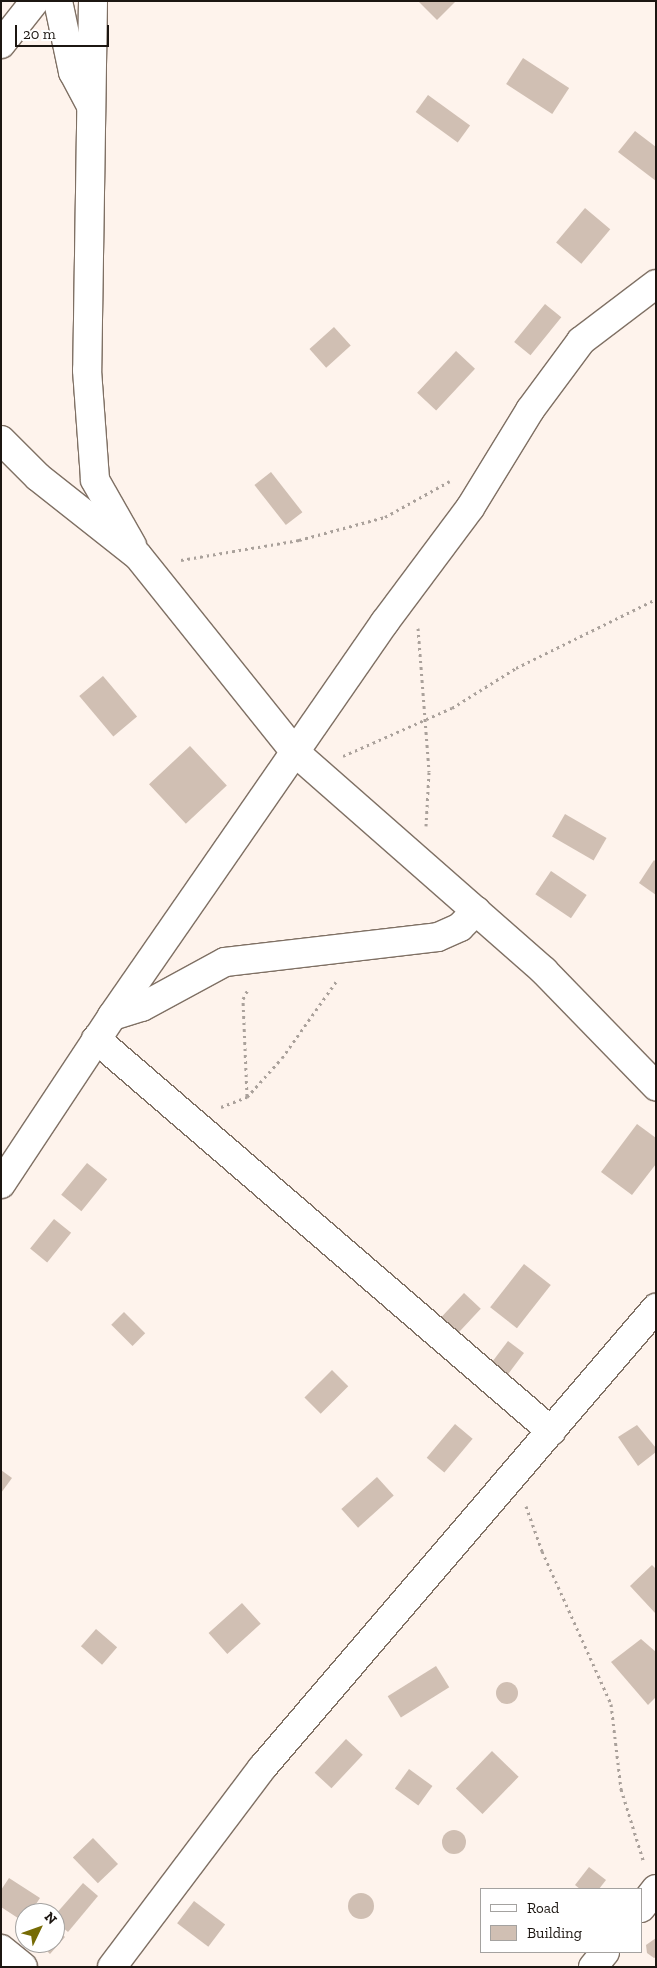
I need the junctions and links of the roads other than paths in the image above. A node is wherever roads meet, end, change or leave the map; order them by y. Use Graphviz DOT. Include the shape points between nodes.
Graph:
graph roads {
  1 [pos="35,1"];
  2 [pos="58,1"];
  3 [pos="93,1"];
  4 [pos="1,44"];
  5 [pos="92,107"];
  6 [pos="656,284"];
  7 [pos="1,440"];
  8 [pos="135,552"];
  9 [pos="305,761"];
  10 [pos="476,911"];
  11 [pos="112,1016"];
  12 [pos="96,1039"];
  13 [pos="656,1086"];
  14 [pos="1,1184"];
  15 [pos="656,1308"];
  16 [pos="551,1431"];
  17 [pos="652,1880"];
  18 [pos="642,1905"];
  19 [pos="1,1950"];
  20 [pos="605,1953"];
  21 [pos="23,1967"];
  22 [pos="112,1967"];
  23 [pos="593,1967"];
  1 -- 4 [label="street"];
  2 -- 5 [label="street" via="73,72"];
  3 -- 5 [label="street"];
  5 -- 8 [label="street" via="87,370 95,480"];
  6 -- 9 [label="street" via="581,340 530,410 470,508 385,622"];
  7 -- 8 [label="street" via="38,477"];
  8 -- 9 [label="street"];
  9 -- 10 [label="street"];
  9 -- 11 [label="street"];
  10 -- 11 [label="street" via="460,927 438,937 225,962 142,1008"];
  10 -- 13 [label="street" via="544,971"];
  11 -- 12 [label="street"];
  12 -- 14 [label="street"];
  12 -- 16 [label="street"];
  15 -- 16 [label="street"];
  16 -- 22 [label="street" via="262,1768"];
  17 -- 18 [label="street"];
  19 -- 21 [label="street"];
  20 -- 23 [label="street"];
}
